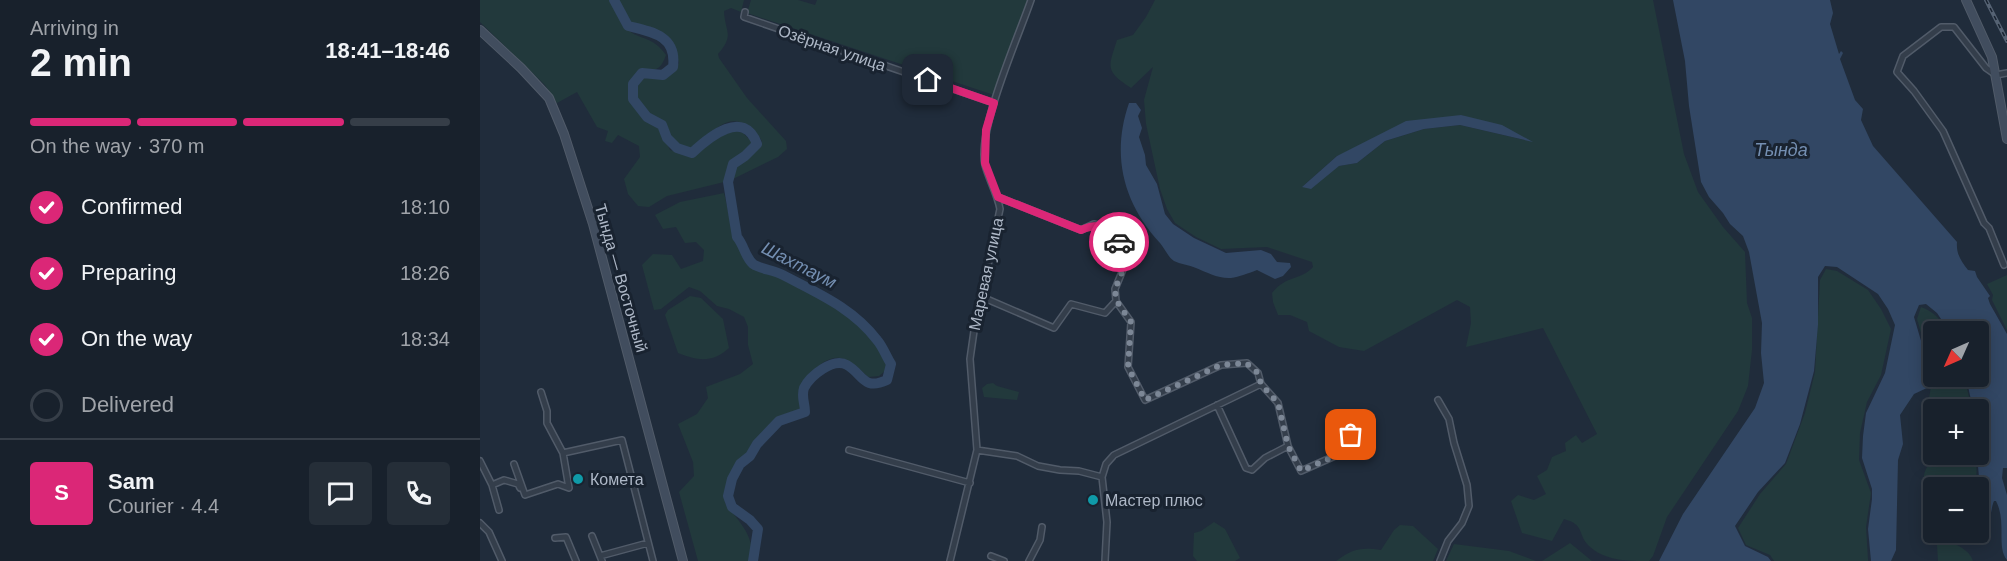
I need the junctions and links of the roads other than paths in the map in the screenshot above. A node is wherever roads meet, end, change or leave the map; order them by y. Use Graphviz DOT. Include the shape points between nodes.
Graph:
graph roads {
  1 [pos="1031,0"];
  2 [pos="1966,0"];
  3 [pos="745,12"];
  4 [pos="480,30"];
  5 [pos="2007,73"];
  6 [pos="1996,75"];
  7 [pos="994,103"];
  8 [pos="2007,139"];
  9 [pos="998,197"];
  10 [pos="2004,265"];
  11 [pos="982,297"];
  12 [pos="1116,300"];
  13 [pos="1261,384"];
  14 [pos="541,392"];
  15 [pos="1438,400"];
  16 [pos="1217,405"];
  17 [pos="1358,418"];
  18 [pos="1288,446"];
  19 [pos="849,450"];
  20 [pos="977,450"];
  21 [pos="562,453"];
  22 [pos="480,461"];
  23 [pos="514,464"];
  24 [pos="1102,477"];
  25 [pos="970,483"];
  26 [pos="492,485"];
  27 [pos="525,495"];
  28 [pos="499,510"];
  29 [pos="480,523"];
  30 [pos="1042,527"];
  31 [pos="592,536"];
  32 [pos="555,538"];
  33 [pos="648,543"];
  34 [pos="990,556"];
  35 [pos="601,559"];
  36 [pos="502,561"];
  37 [pos="576,561"];
  38 [pos="653,561"];
  39 [pos="683,561"];
  40 [pos="950,561"];
  41 [pos="1004,561"];
  42 [pos="1029,561"];
  43 [pos="1105,561"];
  44 [pos="1440,561"];
  1 -- 7 [label="street, Маревая улица"];
  2 -- 6 [label="street"];
  3 -- 7 [label="street, Озёрная улица" via="744,17"];
  4 -- 39 [label="street, Тында — Восточный" via="549,98 564,134 593,224"];
  5 -- 6 [label="street"];
  6 -- 8 [label="street"];
  6 -- 10 [label="street" via="1954,27 1941,27 1903,56 1897,72 1943,131"];
  7 -- 9 [label="street, Маревая улица" via="986,130 985,163"];
  9 -- 11 [label="street, Маревая улица" via="1000,209"];
  9 -- 12 [label="street" via="1081,230 1094,224 1106,226 1118,237 1124,267 1115,289"];
  11 -- 12 [label="street" via="1054,328 1071,304 1106,313"];
  11 -- 20 [label="street, Маревая улица" via="970,359"];
  12 -- 13 [label="street" via="1131,322 1128,367 1145,400 1221,365 1246,363 1258,373"];
  13 -- 16 [label="street"];
  13 -- 18 [label="street" via="1278,403"];
  14 -- 21 [label="street" via="548,423"];
  15 -- 44 [label="street" via="1449,419 1469,507"];
  16 -- 18 [label="street" via="1246,468 1252,470"];
  16 -- 24 [label="street" via="1114,455"];
  17 -- 18 [label="street" via="1344,452 1301,471"];
  19 -- 25 [label="street"];
  20 -- 24 [label="street"];
  20 -- 25 [label="street, Маревая улица"];
  21 -- 27 [label="street" via="569,488 558,484"];
  21 -- 33 [label="street" via="622,440"];
  22 -- 26 [label="street"];
  23 -- 27 [label="street"];
  24 -- 43 [label="street" via="1107,522"];
  25 -- 40 [label="street, Маревая улица"];
  26 -- 27 [label="street" via="509,481 518,484"];
  26 -- 28 [label="street"];
  29 -- 36 [label="street" via="489,532"];
  30 -- 42 [label="street"];
  31 -- 35 [label="street"];
  32 -- 37 [label="street" via="566,537"];
  33 -- 35 [label="street"];
  33 -- 38 [label="street"];
  34 -- 41 [label="street"];
}
